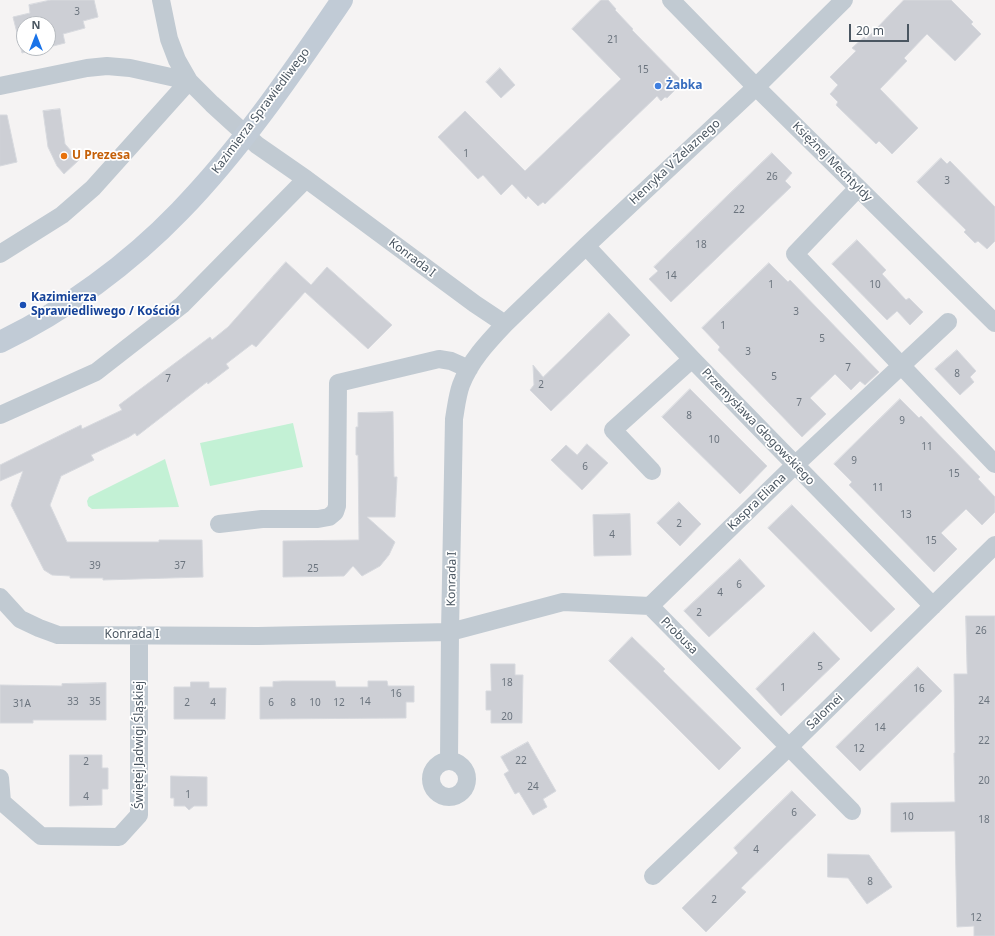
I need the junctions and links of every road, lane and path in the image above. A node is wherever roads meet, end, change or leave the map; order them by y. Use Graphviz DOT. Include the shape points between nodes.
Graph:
graph roads {
  1 [pos="161,0"];
  2 [pos="342,0"];
  3 [pos="671,0"];
  4 [pos="844,0"];
  5 [pos="189,81"];
  6 [pos="0,86"];
  7 [pos="756,86"];
  8 [pos="245,135"];
  9 [pos="306,179"];
  10 [pos="858,188"];
  11 [pos="586,246"];
  12 [pos="0,254"];
  13 [pos="948,322"];
  14 [pos="995,323"];
  15 [pos="504,324"];
  16 [pos="0,342"];
  17 [pos="692,360"];
  18 [pos="901,366"];
  19 [pos="469,369"];
  20 [pos="0,415"];
  21 [pos="995,464"];
  22 [pos="795,465"];
  23 [pos="652,471"];
  24 [pos="219,524"];
  25 [pos="995,545"];
  26 [pos="0,597"];
  27 [pos="650,606"];
  28 [pos="933,606"];
  29 [pos="450,632"];
  30 [pos="139,635"];
  31 [pos="789,747"];
  32 [pos="449,761"];
  33 [pos="0,778"];
  34 [pos="852,811"];
  35 [pos="653,876"];
  1 -- 5 [label="street, Konrada I" via="169,39"];
  2 -- 8 [label="street, Kazimierza Sprawiedliwego"];
  3 -- 7 [label="street, Księżnej Mechtyldy"];
  4 -- 7 [label="street, Henryka V Żelaznego"];
  5 -- 6 [label="street" via="130,68 107,66"];
  5 -- 8 [label="street, Konrada I"];
  5 -- 12 [label="street" via="93,188 62,216"];
  7 -- 10 [label="street, Księżnej Mechtyldy"];
  7 -- 11 [label="street, Henryka V Żelaznego"];
  8 -- 9 [label="street, Konrada I"];
  8 -- 16 [label="street, Kazimierza Sprawiedliwego" via="180,211 120,266 69,303"];
  9 -- 15 [label="street, Konrada I"];
  9 -- 20 [label="street" via="182,305 96,372"];
  10 -- 14 [label="street, Księżnej Mechtyldy"];
  10 -- 18 [label="street" via="795,254"];
  11 -- 15 [label="street, Henryka V Żelaznego"];
  11 -- 17 [label="street, Przemysława Głogowskiego"];
  13 -- 18 [label="street, Kaspra Eliana"];
  15 -- 19 [label="street, Konrada I"];
  17 -- 22 [label="street, Przemysława Głogowskiego"];
  17 -- 23 [label="street" via="614,430"];
  18 -- 21 [label="street"];
  18 -- 22 [label="street, Kaspra Eliana"];
  19 -- 24 [label="street" via="439,359 338,383 335,512 329,517 318,519 262,519"];
  19 -- 29 [label="street, Konrada I" via="461,386 454,419"];
  22 -- 27 [label="street, Kaspra Eliana"];
  22 -- 28 [label="street, Przemysława Głogowskiego"];
  25 -- 28 [label="street, Salomei"];
  26 -- 30 [label="street, Konrada I" via="20,619 58,635"];
  27 -- 29 [label="street" via="563,602"];
  27 -- 31 [label="street, Probusa"];
  28 -- 31 [label="street, Salomei"];
  29 -- 30 [label="street, Konrada I" via="258,636"];
  29 -- 32 [label="street"];
  30 -- 33 [label="street, Świętej Jadwigi Śląskiej" via="140,815 119,837 41,836 2,802"];
  31 -- 34 [label="street, Probusa"];
  31 -- 35 [label="street, Salomei"];
}
